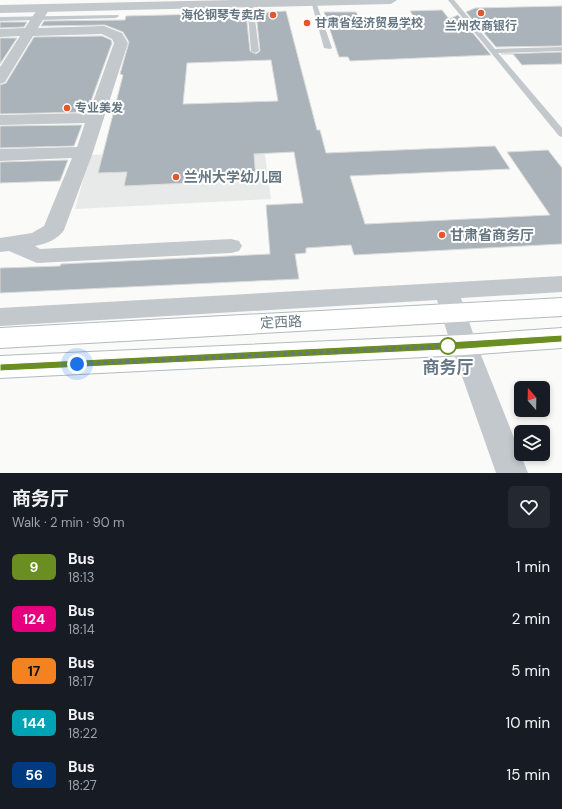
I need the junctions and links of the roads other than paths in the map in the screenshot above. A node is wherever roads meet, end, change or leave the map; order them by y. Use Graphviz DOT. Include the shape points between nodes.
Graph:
graph roads {
  1 [pos="391,0"];
  2 [pos="451,0"];
  3 [pos="313,2"];
  4 [pos="250,3"];
  5 [pos="0,9"];
  6 [pos="116,16"];
  7 [pos="0,19"];
  8 [pos="37,19"];
  9 [pos="0,33"];
  10 [pos="328,48"];
  11 [pos="562,49"];
  12 [pos="255,51"];
  13 [pos="493,51"];
  14 [pos="0,79"];
  15 [pos="96,118"];
  16 [pos="0,120"];
  17 [pos="562,134"];
  18 [pos="84,152"];
  19 [pos="0,155"];
  20 [pos="6,245"];
  21 [pos="231,246"];
  22 [pos="562,284"];
  23 [pos="450,301"];
  24 [pos="562,307"];
  25 [pos="0,317"];
  26 [pos="0,338"];
  27 [pos="562,338"];
  28 [pos="464,345"];
  29 [pos="0,367"];
  30 [pos="512,473"];
  1 -- 3 [label="street"];
  2 -- 13 [label="lane"];
  3 -- 4 [label="street"];
  3 -- 10 [label="lane"];
  4 -- 8 [label="street"];
  4 -- 12 [label="lane"];
  5 -- 8 [label="street"];
  6 -- 8 [label="lane"];
  7 -- 8 [label="lane"];
  8 -- 9 [label="street"];
  8 -- 14 [label="street"];
  8 -- 15 [label="street" via="104,30 117,36 121,43"];
  11 -- 13 [label="lane"];
  13 -- 17 [label="lane"];
  15 -- 16 [label="street"];
  15 -- 18 [label="street"];
  18 -- 19 [label="street"];
  18 -- 20 [label="street" via="53,230 38,239"];
  20 -- 21 [label="street" via="37,256"];
  22 -- 23 [label="street"];
  23 -- 24 [label="main road, 定西路"];
  23 -- 25 [label="street"];
  23 -- 26 [label="main road, 定西路"];
  23 -- 28 [label="street"];
  27 -- 28 [label="main road"];
  28 -- 29 [label="main road"];
  28 -- 30 [label="street"];
}
